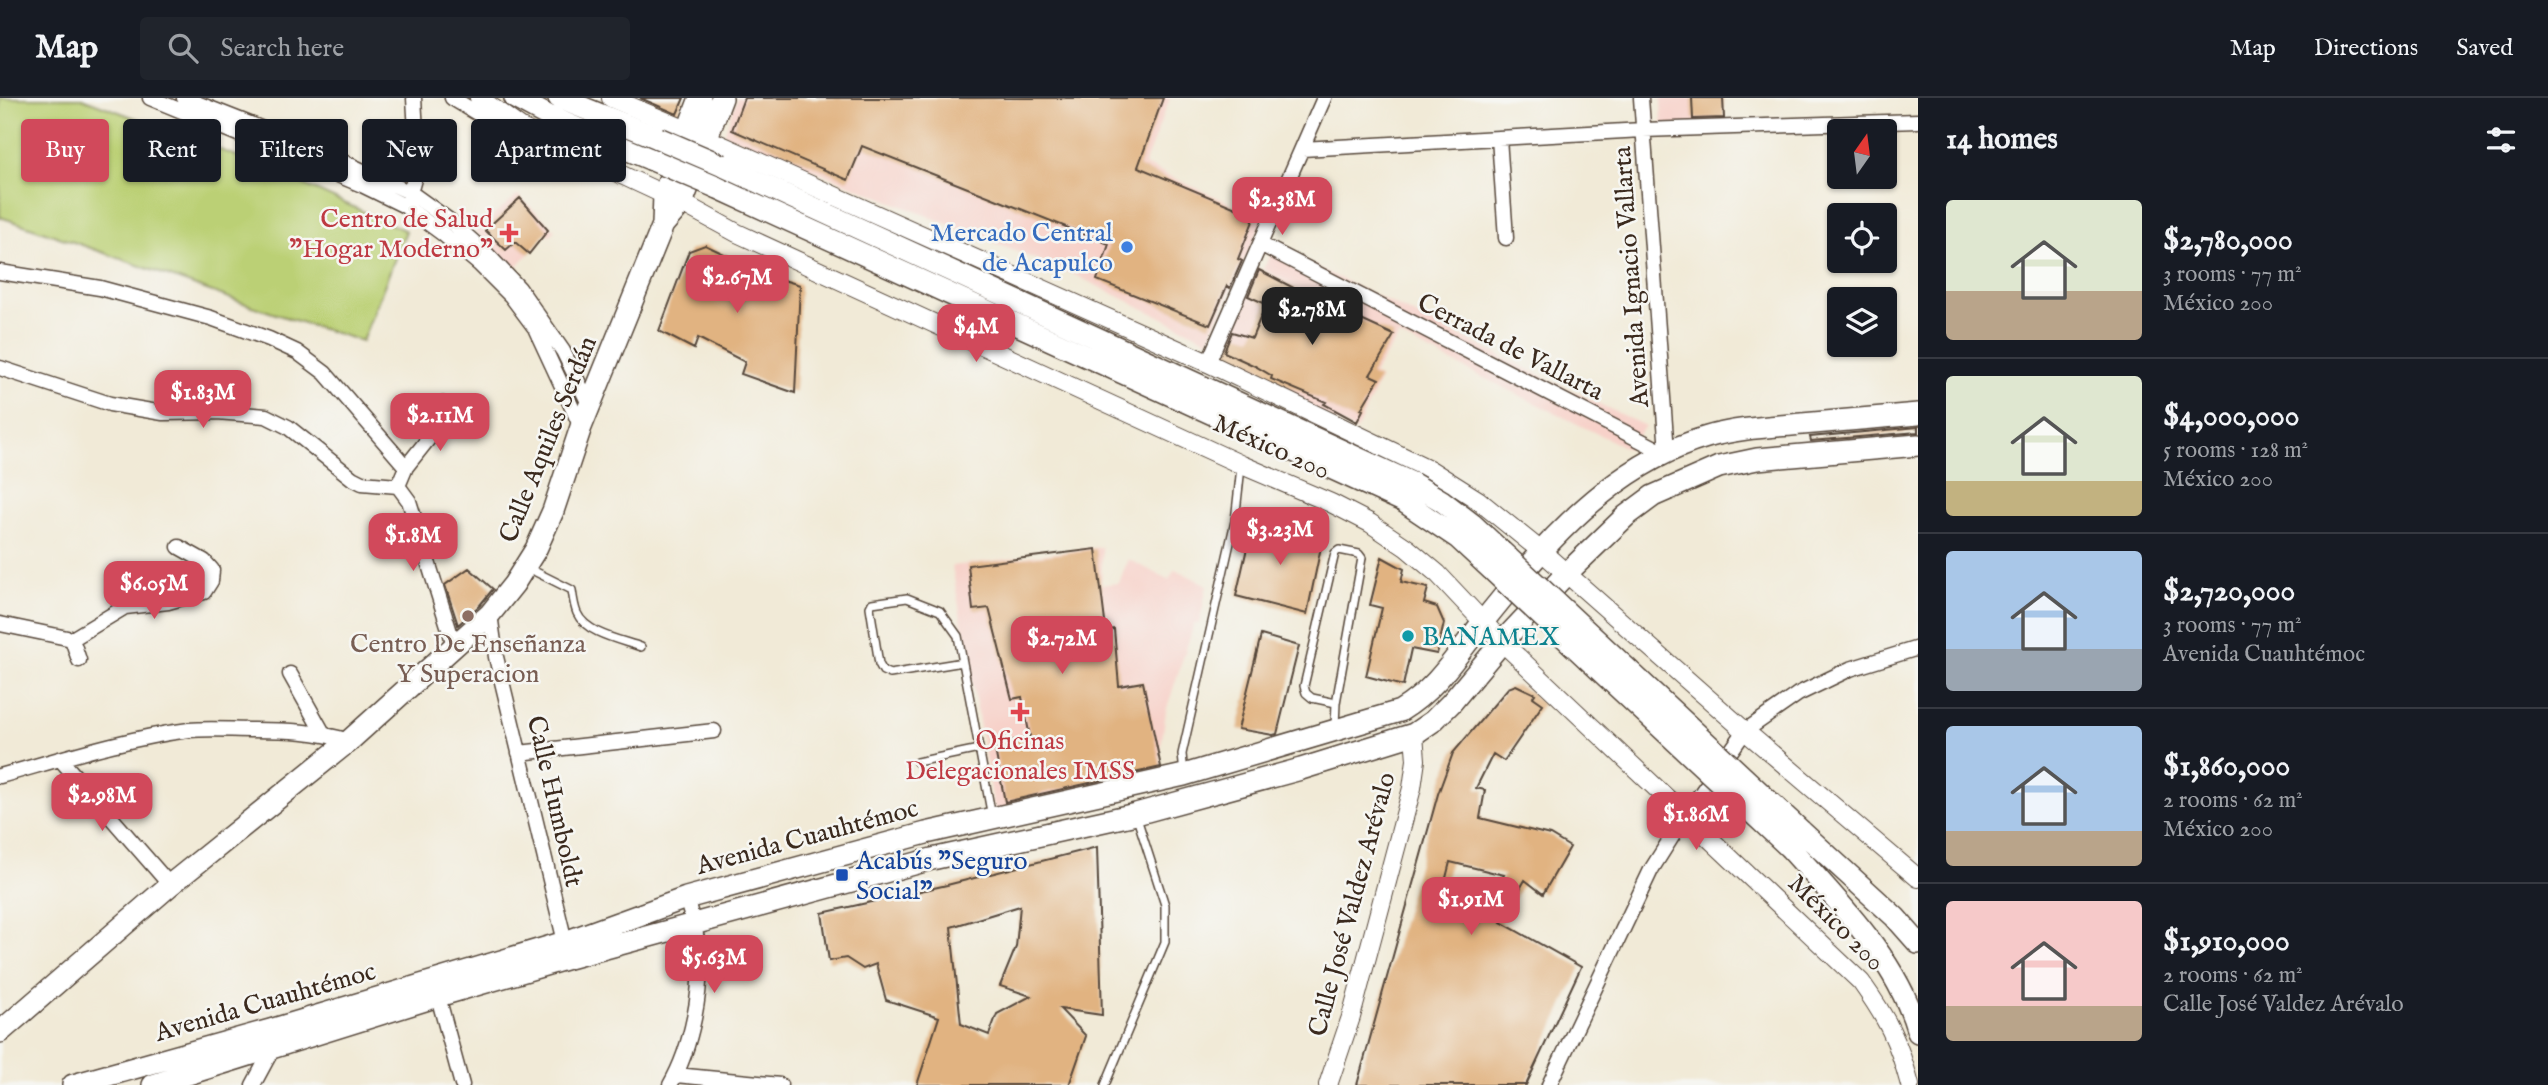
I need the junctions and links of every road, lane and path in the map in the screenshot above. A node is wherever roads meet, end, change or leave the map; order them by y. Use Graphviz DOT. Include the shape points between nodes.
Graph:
graph roads {
  1 [pos="150,98"];
  2 [pos="184,98"];
  3 [pos="414,98"];
  4 [pos="452,98"];
  5 [pos="479,98"];
  6 [pos="516,98"];
  7 [pos="559,98"];
  8 [pos="611,98"];
  9 [pos="700,98"];
  10 [pos="722,98"];
  11 [pos="1324,98"];
  12 [pos="1641,98"];
  13 [pos="487,119"];
  14 [pos="508,119"];
  15 [pos="1918,121"];
  16 [pos="1643,130"];
  17 [pos="698,136"];
  18 [pos="1499,138"];
  19 [pos="1303,149"];
  20 [pos="626,177"];
  21 [pos="408,199"];
  22 [pos="673,199"];
  23 [pos="1506,238"];
  24 [pos="1260,244"];
  25 [pos="0,272"];
  26 [pos="1208,363"];
  27 [pos="0,368"];
  28 [pos="443,404"];
  29 [pos="590,407"];
  30 [pos="1918,414"];
  31 [pos="581,427"];
  32 [pos="1918,445"];
  33 [pos="1666,452"];
  34 [pos="1242,465"];
  35 [pos="406,467"];
  36 [pos="398,486"];
  37 [pos="1408,492"];
  38 [pos="180,547"];
  39 [pos="1541,551"];
  40 [pos="525,567"];
  41 [pos="1566,574"];
  42 [pos="490,614"];
  43 [pos="1482,622"];
  44 [pos="0,624"];
  45 [pos="72,639"];
  46 [pos="1502,642"];
  47 [pos="641,647"];
  48 [pos="455,648"];
  49 [pos="1918,648"];
  50 [pos="79,660"];
  51 [pos="963,662"];
  52 [pos="290,674"];
  53 [pos="1336,703"];
  54 [pos="1335,730"];
  55 [pos="714,731"];
  56 [pos="1745,731"];
  57 [pos="323,733"];
  58 [pos="1414,734"];
  59 [pos="349,741"];
  60 [pos="979,749"];
  61 [pos="519,753"];
  62 [pos="60,759"];
  63 [pos="917,762"];
  64 [pos="1184,775"];
  65 [pos="0,776"];
  66 [pos="1136,814"];
  67 [pos="1685,816"];
  68 [pos="992,818"];
  69 [pos="1795,840"];
  70 [pos="1918,878"];
  71 [pos="170,885"];
  72 [pos="686,898"];
  73 [pos="694,923"];
  74 [pos="1918,943"];
  75 [pos="567,950"];
  76 [pos="436,989"];
  77 [pos="0,1032"];
  78 [pos="1918,1032"];
  79 [pos="272,1038"];
  80 [pos="673,1080"];
  81 [pos="73,1085"];
  82 [pos="153,1085"];
  83 [pos="253,1085"];
  84 [pos="462,1085"];
  85 [pos="780,1085"];
  86 [pos="1105,1085"];
  87 [pos="1328,1085"];
  88 [pos="1549,1085"];
  89 [pos="1910,1085"];
  1 -- 21 [label="street"];
  2 -- 21 [label="street" via="324,153"];
  3 -- 21 [label="street" via="418,164"];
  4 -- 13 [label="street"];
  5 -- 14 [label="street, México 200"];
  6 -- 37 [label="main road, México 200, bridge" via="550,117"];
  7 -- 37 [label="main road, México 200, bridge" via="721,165"];
  8 -- 17 [label="street, México 200"];
  9 -- 17 [label="main road"];
  10 -- 17 [label="main road"];
  11 -- 19 [label="street"];
  12 -- 16 [label="street, Avenida Ignacio Vallarta"];
  15 -- 16 [label="street"];
  16 -- 18 [label="street"];
  16 -- 33 [label="street, Avenida Ignacio Vallarta"];
  17 -- 22 [label="main road, Calle Aquiles Serdán"];
  17 -- 26 [label="street, México 200"];
  18 -- 19 [label="street"];
  18 -- 23 [label="street"];
  19 -- 24 [label="street"];
  20 -- 22 [label="street, México 200"];
  21 -- 29 [label="street" via="450,221 519,288 563,351"];
  21 -- 31 [label="street" via="511,296 535,328"];
  22 -- 29 [label="main road, Calle Aquiles Serdán"];
  22 -- 34 [label="street, México 200" via="737,233"];
  24 -- 26 [label="street"];
  24 -- 33 [label="street, Cerrada de Vallarta"];
  25 -- 35 [label="street" via="100,288 211,318 297,352 325,373"];
  26 -- 39 [label="street, México 200" via="1429,470 1478,500"];
  27 -- 36 [label="street" via="110,404 163,413 266,416 288,427 352,478"];
  28 -- 35 [label="street" via="433,433"];
  29 -- 31 [label="main road, Calle Aquiles Serdán"];
  30 -- 33 [label="main road, Avenida Cuauhtémoc" via="1748,428"];
  31 -- 40 [label="main road, Calle Aquiles Serdán" via="553,511"];
  32 -- 41 [label="main road, Avenida Cuauhtémoc" via="1757,459 1718,467 1653,496"];
  33 -- 39 [label="main road, Avenida Cuauhtémoc" via="1602,494"];
  34 -- 43 [label="street, México 200" via="1370,523 1438,574"];
  34 -- 64 [label="lane" via="1235,521 1182,754"];
  35 -- 36 [label="street"];
  36 -- 48 [label="street" via="409,501"];
  37 -- 69 [label="main road, México 200, bridge" via="1443,502 1472,524"];
  38 -- 45 [label="street" via="212,569 204,592 125,607"];
  39 -- 41 [label="street, México 200"];
  39 -- 43 [label="main road, Avenida Cuauhtémoc"];
  40 -- 42 [label="main road, Calle Aquiles Serdán"];
  40 -- 47 [label="lane" via="572,590 578,614 587,624"];
  41 -- 46 [label="main road, Avenida Cuauhtémoc"];
  41 -- 56 [label="street, México 200"];
  42 -- 48 [label="main road, Calle Aquiles Serdán"];
  42 -- 61 [label="street, Calle Humboldt"];
  43 -- 46 [label="street, México 200"];
  43 -- 54 [label="main road, Avenida Cuauhtémoc" via="1420,699 1400,711"];
  44 -- 45 [label="street"];
  45 -- 50 [label="street"];
  46 -- 58 [label="main road, Avenida Cuauhtémoc" via="1451,703"];
  46 -- 67 [label="street, México 200"];
  48 -- 59 [label="main road, Calle Aquiles Serdán"];
  49 -- 56 [label="street" via="1829,679 1798,694"];
  51 -- 51 [label="lane" via="958,636 940,611 907,598 872,603 883,671 890,674"];
  51 -- 60 [label="lane"];
  52 -- 57 [label="street"];
  53 -- 53 [label="lane" via="1362,558 1339,550 1304,686 1312,698"];
  53 -- 54 [label="lane"];
  54 -- 64 [label="main road, Avenida Cuauhtémoc"];
  55 -- 61 [label="street"];
  56 -- 67 [label="street"];
  56 -- 70 [label="street, México 200"];
  57 -- 59 [label="street"];
  57 -- 62 [label="street" via="192,730"];
  58 -- 66 [label="main road, Avenida Cuauhtémoc"];
  58 -- 87 [label="street, Calle José Valdez Arévalo" via="1412,788 1351,1017"];
  59 -- 71 [label="main road, Calle Aquiles Serdán"];
  60 -- 63 [label="lane"];
  60 -- 68 [label="lane"];
  61 -- 75 [label="street, Calle Humboldt"];
  62 -- 65 [label="street"];
  62 -- 71 [label="street"];
  64 -- 68 [label="main road, Avenida Cuauhtémoc"];
  66 -- 73 [label="main road, Avenida Cuauhtémoc" via="932,859"];
  66 -- 86 [label="lane" via="1164,905 1165,942"];
  67 -- 88 [label="street" via="1651,870"];
  67 -- 89 [label="street, México 200" via="1861,982 1885,1016"];
  68 -- 72 [label="main road, Avenida Cuauhtémoc"];
  69 -- 74 [label="main road" via="1895,918"];
  69 -- 78 [label="main road" via="1893,976"];
  71 -- 77 [label="main road, Calle Aquiles Serdán"];
  72 -- 73 [label="street"];
  72 -- 75 [label="main road, Avenida Cuauhtémoc"];
  73 -- 75 [label="main road, Avenida Cuauhtémoc"];
  73 -- 80 [label="street" via="698,983 686,1051"];
  75 -- 76 [label="main road, Avenida Cuauhtémoc"];
  76 -- 79 [label="main road, Avenida Cuauhtémoc"];
  76 -- 84 [label="street"];
  79 -- 81 [label="main road, Avenida Cuauhtémoc"];
  79 -- 82 [label="main road, Avenida Cuauhtémoc"];
  79 -- 83 [label="street"];
  80 -- 85 [label="street"];
}
